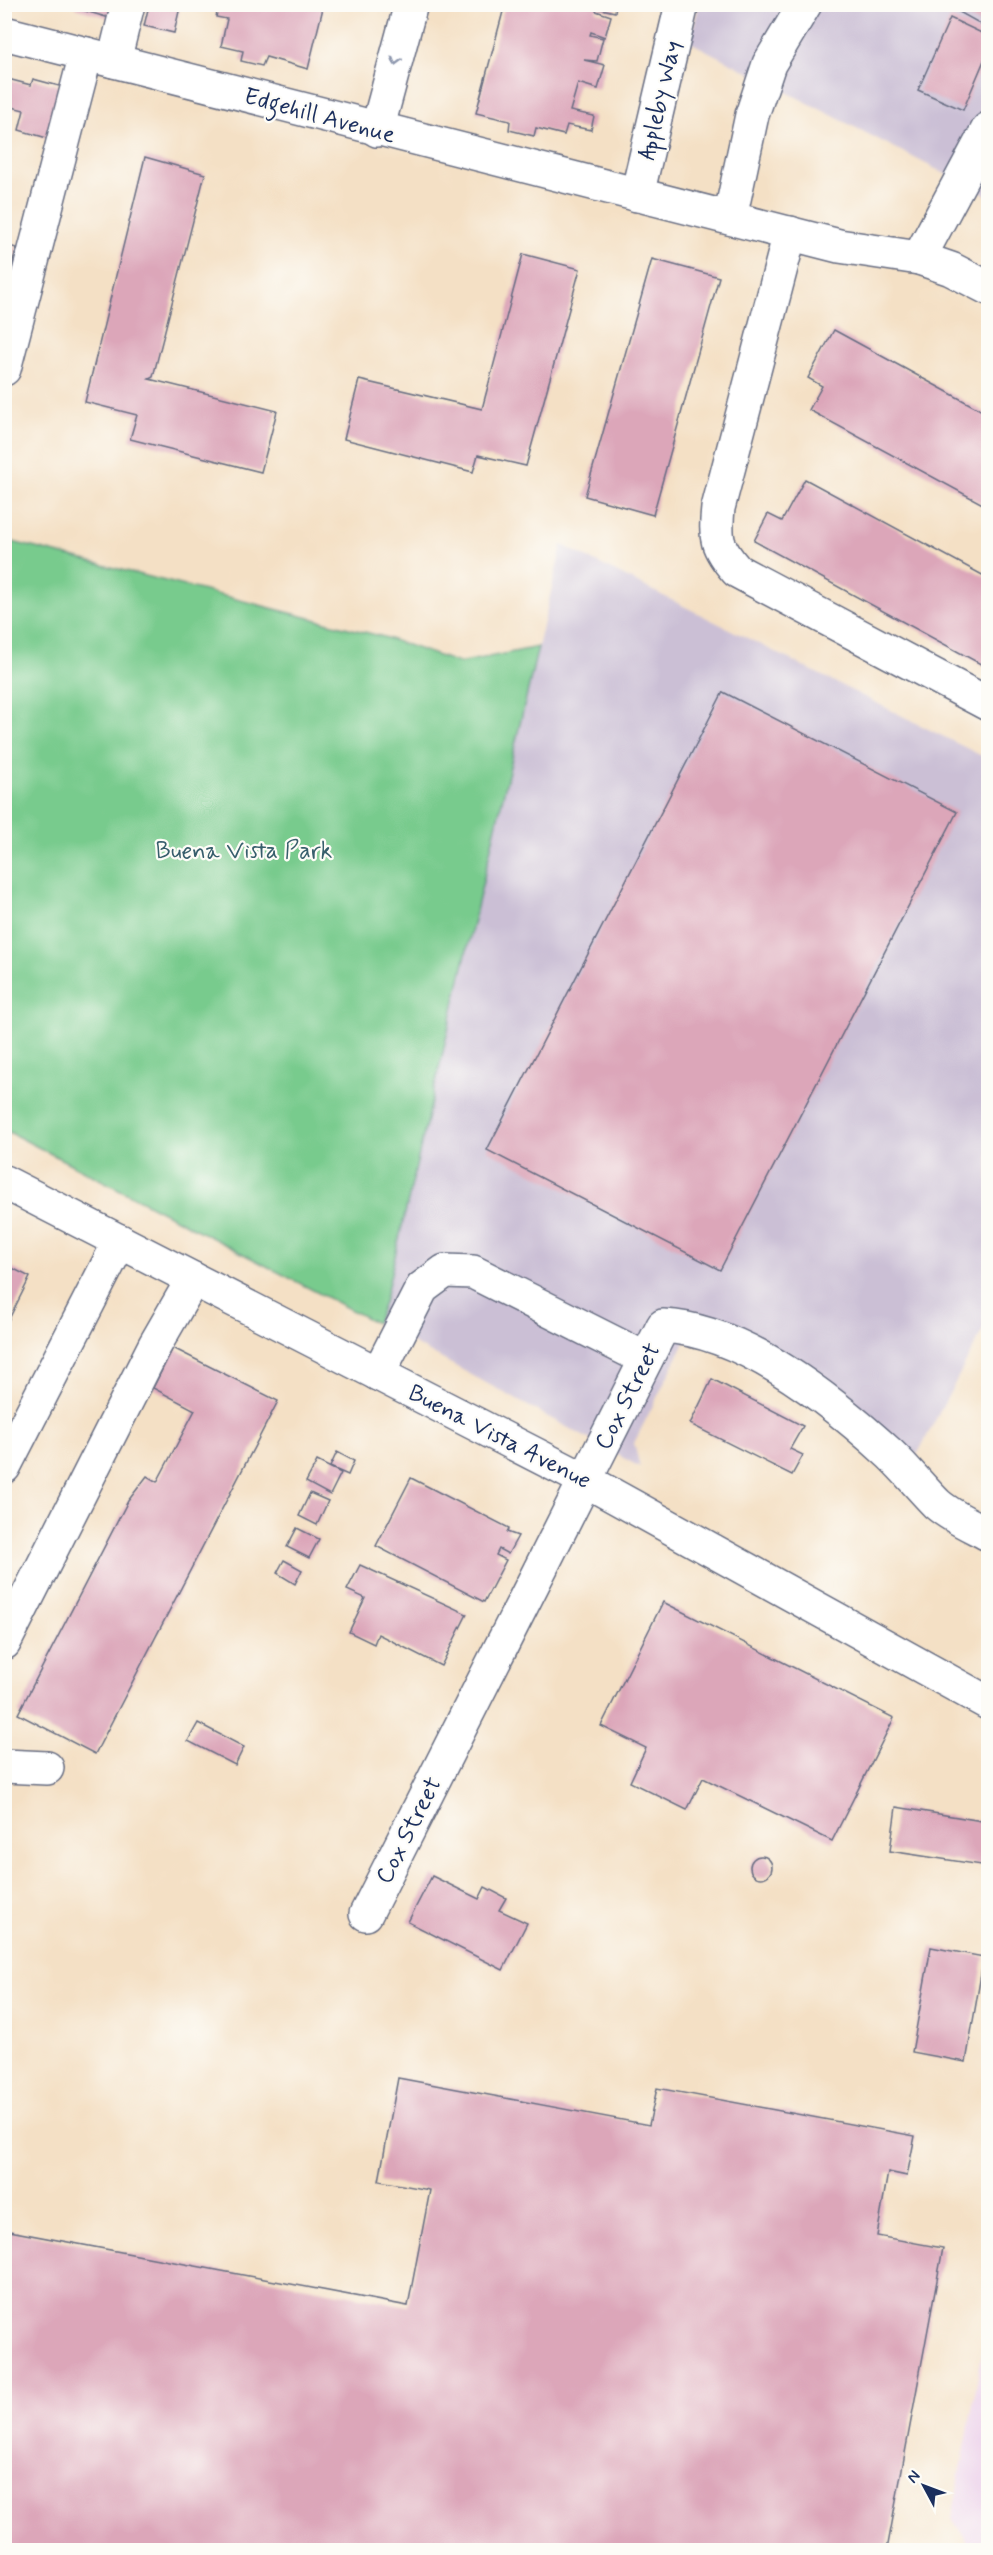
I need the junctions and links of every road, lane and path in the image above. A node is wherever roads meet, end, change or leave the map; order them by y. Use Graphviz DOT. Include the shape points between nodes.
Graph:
graph roads {
  1 [pos="128,4"];
  2 [pos="411,4"];
  3 [pos="682,4"];
  4 [pos="805,4"];
  5 [pos="4,33"];
  6 [pos="100,57"];
  7 [pos="988,129"];
  8 [pos="377,130"];
  9 [pos="637,195"];
  10 [pos="730,218"];
  11 [pos="790,233"];
  12 [pos="919,258"];
  13 [pos="988,288"];
  14 [pos="4,369"];
  15 [pos="988,704"];
  16 [pos="4,1182"];
  17 [pos="120,1241"];
  18 [pos="194,1279"];
  19 [pos="646,1359"];
  20 [pos="378,1374"];
  21 [pos="4,1467"];
  22 [pos="585,1480"];
  23 [pos="988,1534"];
  24 [pos="4,1643"];
  25 [pos="988,1703"];
  26 [pos="4,1766"];
  27 [pos="47,1768"];
  28 [pos="366,1914"];
  1 -- 6 [label="street"];
  2 -- 8 [label="street, one-way"];
  3 -- 9 [label="street, Appleby Way"];
  4 -- 10 [label="street" via="769,64 752,115"];
  5 -- 6 [label="street, Edgehill Avenue"];
  6 -- 8 [label="street, Edgehill Avenue"];
  6 -- 14 [label="street"];
  7 -- 12 [label="street"];
  8 -- 9 [label="street, Edgehill Avenue"];
  9 -- 10 [label="street, Edgehill Avenue"];
  10 -- 11 [label="street, Edgehill Avenue"];
  11 -- 12 [label="street, Edgehill Avenue" via="840,246"];
  11 -- 15 [label="street" via="718,508 715,537 737,571"];
  12 -- 13 [label="street, Edgehill Avenue"];
  16 -- 17 [label="street, Buena Vista Avenue"];
  17 -- 18 [label="street, Buena Vista Avenue"];
  17 -- 21 [label="street"];
  18 -- 20 [label="street, Buena Vista Avenue"];
  18 -- 24 [label="street" via="155,1345"];
  19 -- 20 [label="street" via="473,1272 445,1271 422,1288"];
  19 -- 22 [label="street, Cox Street"];
  19 -- 23 [label="street, Cox Street" via="663,1326 689,1327 762,1357 867,1433 938,1504"];
  20 -- 22 [label="street, Buena Vista Avenue"];
  22 -- 25 [label="street, Buena Vista Avenue"];
  22 -- 28 [label="street, Cox Street"];
  26 -- 27 [label="street"];
}
